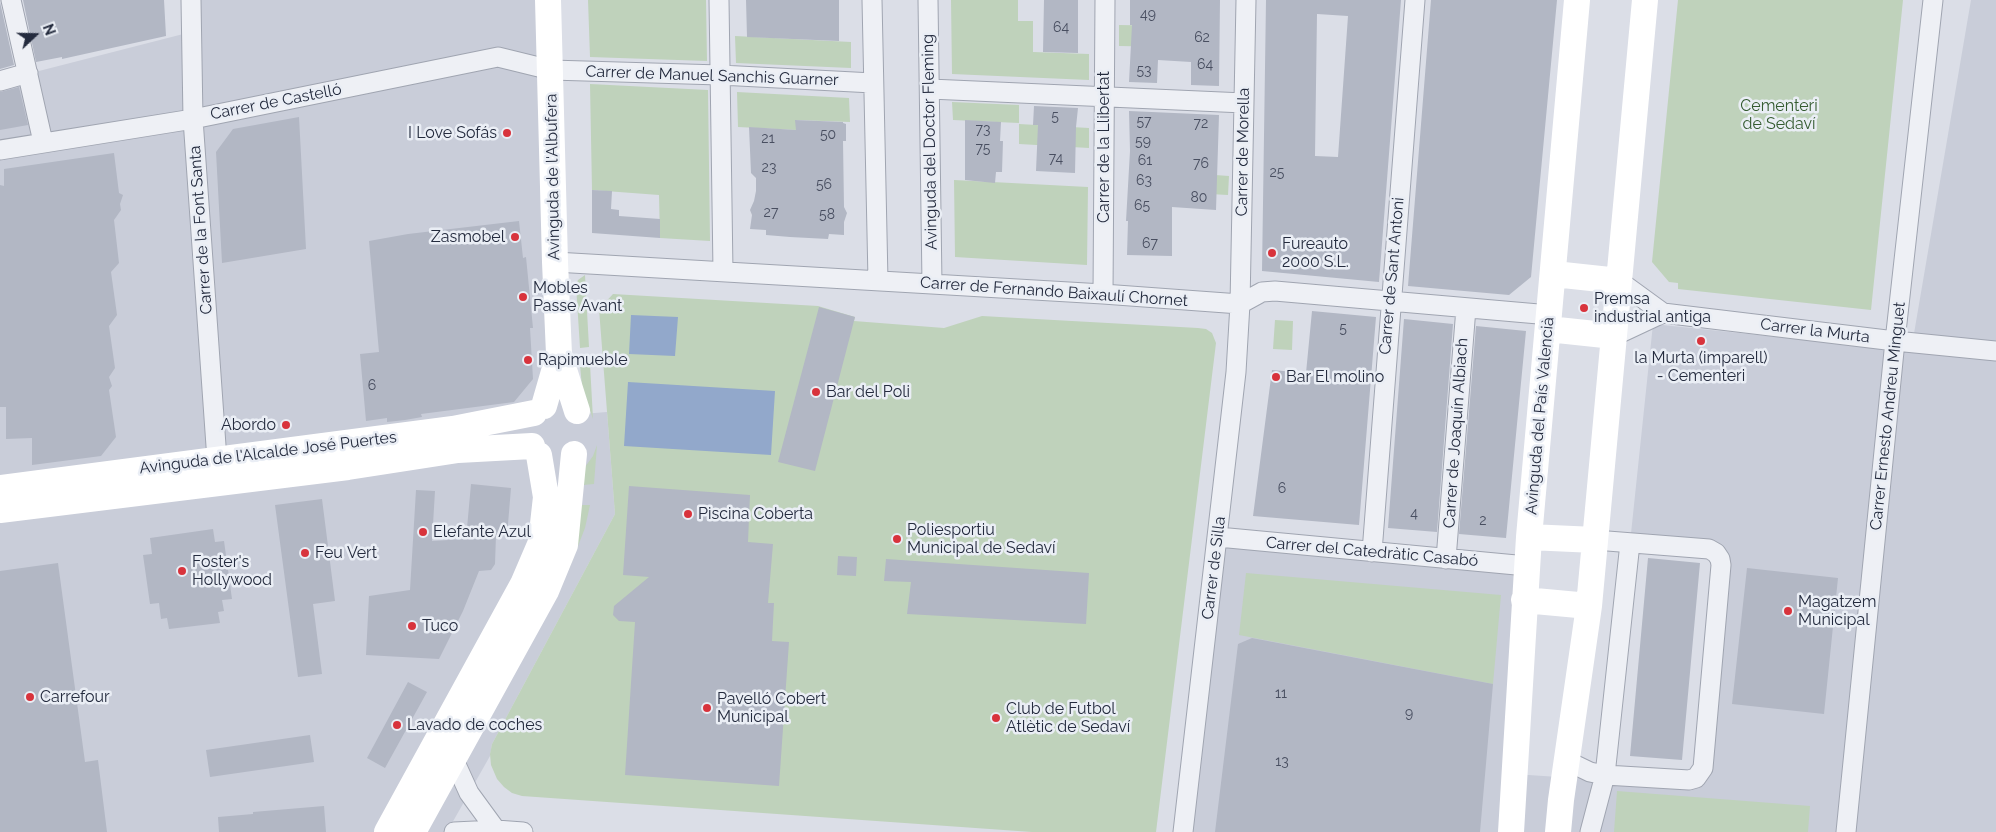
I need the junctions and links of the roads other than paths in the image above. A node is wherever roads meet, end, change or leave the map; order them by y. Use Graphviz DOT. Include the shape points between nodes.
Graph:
graph roads {
  1 [pos="11,0"];
  2 [pos="191,0"];
  3 [pos="548,0"];
  4 [pos="719,0"];
  5 [pos="872,0"];
  6 [pos="928,0"];
  7 [pos="1104,0"];
  8 [pos="1246,0"];
  9 [pos="1415,0"];
  10 [pos="1577,0"];
  11 [pos="1645,0"];
  12 [pos="1933,0"];
  13 [pos="551,70"];
  14 [pos="28,73"];
  15 [pos="720,75"];
  16 [pos="0,81"];
  17 [pos="873,83"];
  18 [pos="930,89"];
  19 [pos="1104,96"];
  20 [pos="1244,103"];
  21 [pos="192,119"];
  22 [pos="44,142"];
  23 [pos="0,150"];
  24 [pos="555,262"];
  25 [pos="723,271"];
  26 [pos="1554,274"];
  27 [pos="878,280"];
  28 [pos="1619,281"];
  29 [pos="932,284"];
  30 [pos="1103,294"];
  31 [pos="1390,301"];
  32 [pos="1240,304"];
  33 [pos="1466,308"];
  34 [pos="1663,313"];
  35 [pos="1549,322"];
  36 [pos="1614,336"];
  37 [pos="1896,341"];
  38 [pos="1996,351"];
  39 [pos="559,354"];
  40 [pos="539,409"];
  41 [pos="577,411"];
  42 [pos="536,450"];
  43 [pos="574,454"];
  44 [pos="217,460"];
  45 [pos="0,488"];
  46 [pos="0,510"];
  47 [pos="1218,537"];
  48 [pos="1529,537"];
  49 [pos="1595,540"];
  50 [pos="1630,543"];
  51 [pos="1372,552"];
  52 [pos="1446,559"];
  53 [pos="1527,566"];
  54 [pos="1524,600"];
  55 [pos="1588,606"];
  56 [pos="454,760"];
  57 [pos="1567,761"];
  58 [pos="1605,775"];
  59 [pos="496,830"];
  60 [pos="387,832"];
  61 [pos="413,832"];
  62 [pos="454,832"];
  63 [pos="523,832"];
  64 [pos="1183,832"];
  65 [pos="1511,832"];
  66 [pos="1558,832"];
  67 [pos="1590,832"];
  68 [pos="1846,832"];
  1 -- 14 [label="street"];
  2 -- 21 [label="street, Carrer de la Font Santa"];
  3 -- 13 [label="street, Avinguda de l'Albufera"];
  4 -- 15 [label="street"];
  5 -- 17 [label="street"];
  6 -- 18 [label="street, Avinguda del Doctor Fleming"];
  7 -- 19 [label="street, Carrer de la Llibertat"];
  8 -- 20 [label="street, Carrer de Morella"];
  9 -- 31 [label="street, Carrer de Sant Antoni"];
  10 -- 26 [label="street, Avinguda del País Valencià"];
  11 -- 28 [label="street"];
  12 -- 37 [label="street, Carrer Ernesto Andreu Minguet"];
  13 -- 15 [label="street, Carrer de Manuel Sanchis Guarner"];
  13 -- 21 [label="street, Carrer de Castelló" via="498,58"];
  13 -- 24 [label="street, Avinguda de l'Albufera"];
  14 -- 16 [label="street"];
  14 -- 22 [label="street"];
  15 -- 17 [label="street, Carrer de Manuel Sanchis Guarner"];
  15 -- 25 [label="street"];
  17 -- 27 [label="street"];
  18 -- 19 [label="street"];
  18 -- 29 [label="street, Avinguda del Doctor Fleming"];
  19 -- 20 [label="street"];
  19 -- 30 [label="street, Carrer de la Llibertat"];
  20 -- 32 [label="street, Carrer de Morella"];
  21 -- 22 [label="street, Carrer de Castelló"];
  21 -- 44 [label="street, Carrer de la Font Santa"];
  22 -- 23 [label="street, Carrer de Castelló"];
  24 -- 25 [label="street, Carrer de Fernando Baixaulí Chornet"];
  24 -- 39 [label="street, Avinguda de l'Albufera"];
  25 -- 27 [label="street, Carrer de Fernando Baixaulí Chornet"];
  26 -- 28 [label="street"];
  26 -- 35 [label="street, Avinguda del País Valencià"];
  27 -- 29 [label="street, Carrer de Fernando Baixaulí Chornet"];
  28 -- 34 [label="street, Carrer la Murta"];
  28 -- 36 [label="street"];
  29 -- 30 [label="street, Carrer de Fernando Baixaulí Chornet"];
  30 -- 32 [label="street, Carrer de Fernando Baixaulí Chornet"];
  31 -- 32 [label="street" via="1275,291 1262,292"];
  31 -- 33 [label="street"];
  31 -- 51 [label="street, Carrer de Sant Antoni"];
  32 -- 47 [label="street, Carrer de Silla"];
  33 -- 35 [label="street"];
  33 -- 52 [label="street, Carrer de Joaquín Albiach"];
  34 -- 36 [label="street"];
  34 -- 37 [label="street, Carrer la Murta"];
  35 -- 36 [label="street"];
  35 -- 48 [label="street, Avinguda del País Valencià"];
  36 -- 49 [label="street"];
  37 -- 38 [label="street, Carrer la Murta"];
  37 -- 68 [label="street, Carrer Ernesto Andreu Minguet"];
  39 -- 40 [label="street, Avinguda de l'Albufera"];
  39 -- 41 [label="street, Avinguda de l'Albufera"];
  40 -- 41 [label="street" via="561,403"];
  40 -- 42 [label="street" via="528,429"];
  40 -- 44 [label="street, Avinguda de l'Alcalde José Puertes" via="453,429"];
  41 -- 43 [label="street" via="585,428 585,438"];
  42 -- 43 [label="street" via="548,459 557,460"];
  42 -- 46 [label="street, Avinguda de l'Alcalde José Puertes" via="458,450 348,467"];
  42 -- 60 [label="street" via="546,497 541,542 523,584"];
  43 -- 56 [label="street" via="565,545 546,592"];
  44 -- 45 [label="street, Avinguda de l'Alcalde José Puertes"];
  47 -- 51 [label="street, Carrer del Catedràtic Casabó"];
  47 -- 64 [label="street, Carrer de Silla"];
  48 -- 49 [label="street"];
  48 -- 53 [label="street, Avinguda del País Valencià"];
  49 -- 50 [label="street"];
  49 -- 55 [label="street"];
  50 -- 58 [label="street"];
  50 -- 58 [label="street" via="1709,549 1720,559 1703,768 1696,778 1689,780"];
  51 -- 52 [label="street, Carrer del Catedràtic Casabó"];
  52 -- 53 [label="street, Carrer del Catedràtic Casabó"];
  53 -- 54 [label="street, Avinguda del País Valencià"];
  54 -- 55 [label="street"];
  54 -- 65 [label="street, Avinguda del País Valencià"];
  55 -- 57 [label="street"];
  56 -- 59 [label="street" via="469,792"];
  56 -- 61 [label="street"];
  57 -- 58 [label="street"];
  57 -- 66 [label="street"];
  58 -- 67 [label="street"];
  59 -- 62 [label="street"];
  59 -- 63 [label="street"];
}
